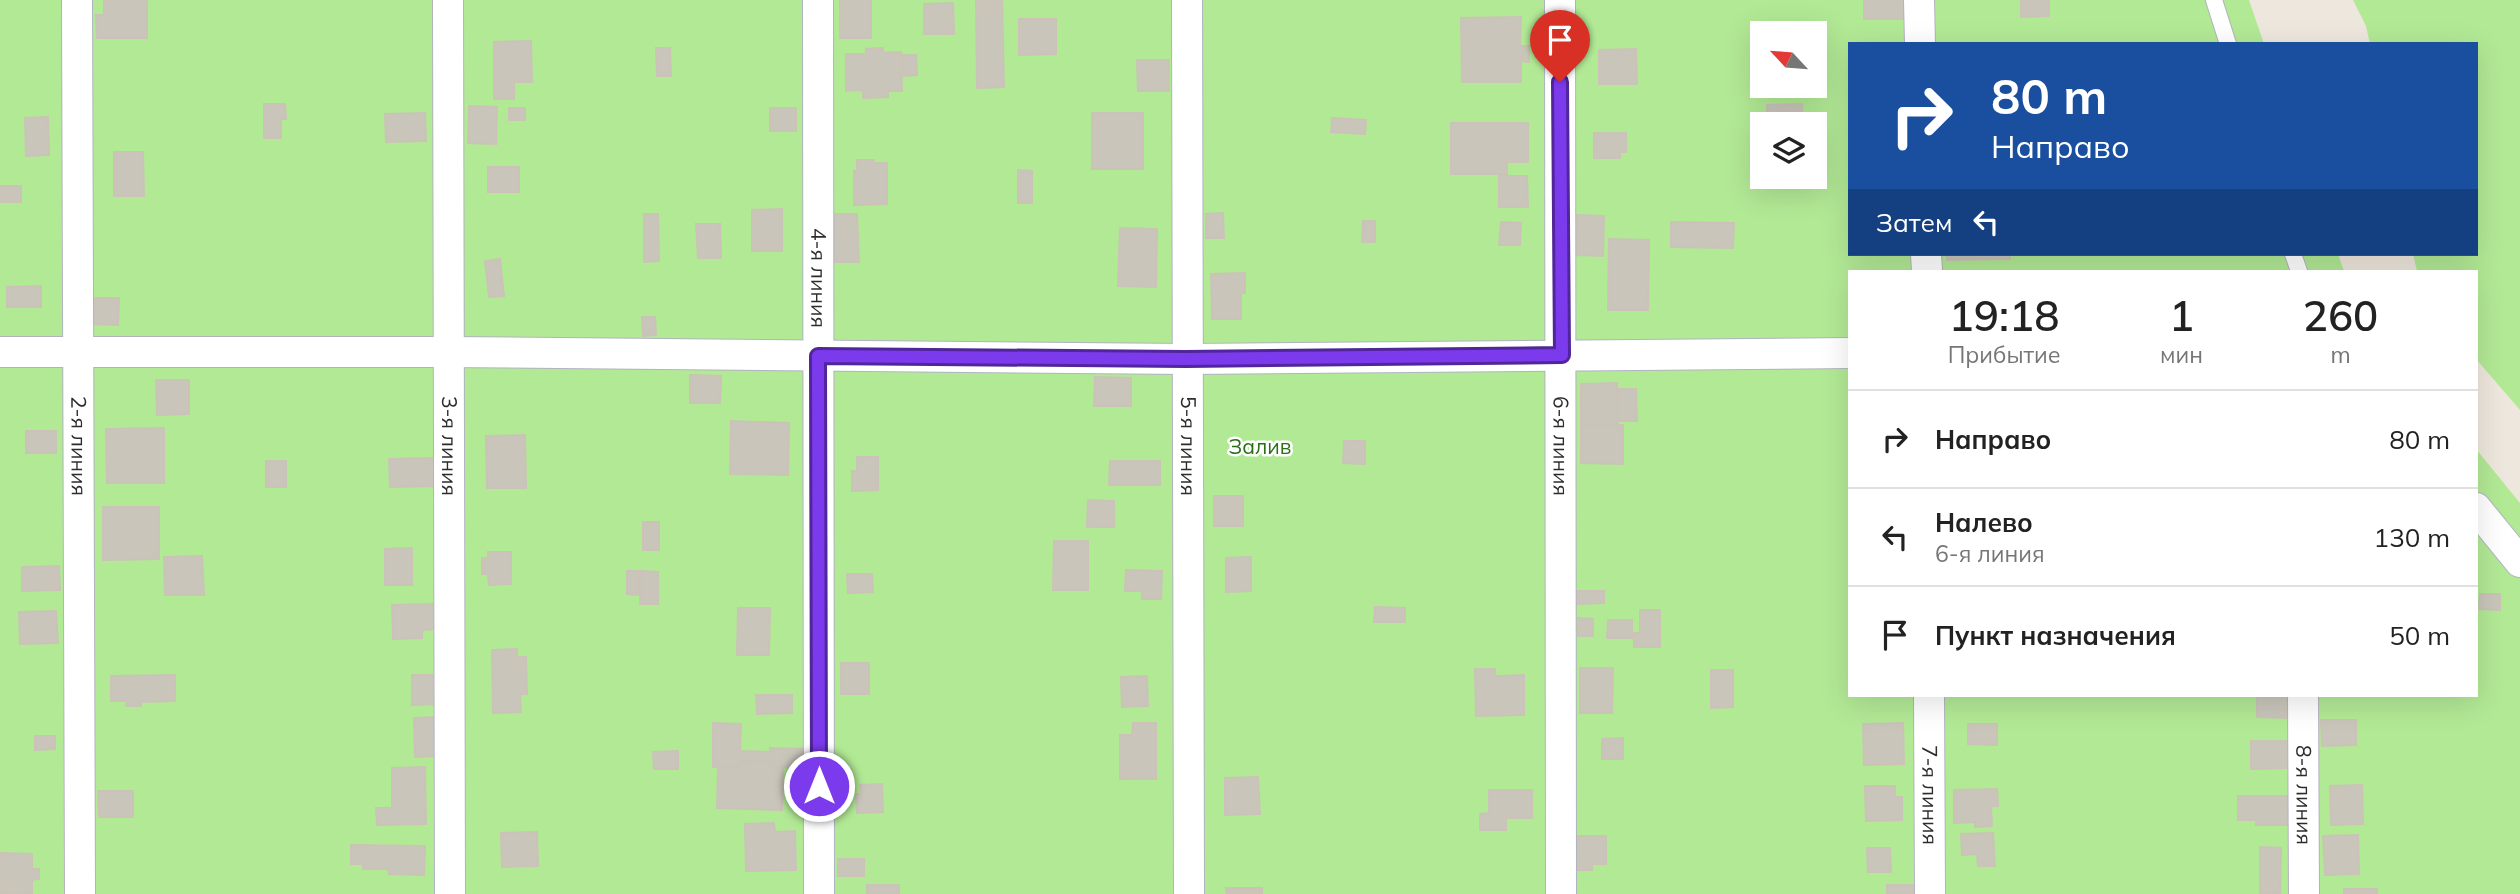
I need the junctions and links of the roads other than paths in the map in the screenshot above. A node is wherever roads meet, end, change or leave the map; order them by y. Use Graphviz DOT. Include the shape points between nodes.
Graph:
graph roads {
  1 [pos="77,0"];
  2 [pos="447,0"];
  3 [pos="818,0"];
  4 [pos="1187,0"];
  5 [pos="1560,0"];
  6 [pos="1919,0"];
  7 [pos="2214,0"];
  8 [pos="1920,42"];
  9 [pos="2227,42"];
  10 [pos="79,351"];
  11 [pos="0,352"];
  12 [pos="448,352"];
  13 [pos="1848,353"];
  14 [pos="1562,355"];
  15 [pos="818,356"];
  16 [pos="1186,359"];
  17 [pos="2478,510"];
  18 [pos="2520,562"];
  19 [pos="1929,697"];
  20 [pos="2303,697"];
  21 [pos="80,894"];
  22 [pos="450,894"];
  23 [pos="819,894"];
  24 [pos="1189,894"];
  25 [pos="1561,894"];
  26 [pos="1930,894"];
  27 [pos="2304,894"];
  1 -- 10 [label="street, 2-я линия"];
  2 -- 12 [label="street, 3-я линия"];
  3 -- 15 [label="street, 4-я линия"];
  4 -- 16 [label="street, 5-я линия"];
  5 -- 14 [label="street, 6-я линия"];
  6 -- 8 [label="street"];
  7 -- 9 [label="lane"];
  10 -- 11 [label="street"];
  10 -- 12 [label="street"];
  10 -- 21 [label="street, 2-я линия"];
  12 -- 15 [label="street"];
  12 -- 22 [label="street, 3-я линия"];
  13 -- 14 [label="street"];
  14 -- 16 [label="street"];
  14 -- 25 [label="street, 6-я линия"];
  15 -- 16 [label="street"];
  15 -- 23 [label="street, 4-я линия"];
  16 -- 24 [label="street, 5-я линия"];
  17 -- 18 [label="street"];
  19 -- 26 [label="street, 7-я линия"];
  20 -- 27 [label="street, 8-я линия"];
}
